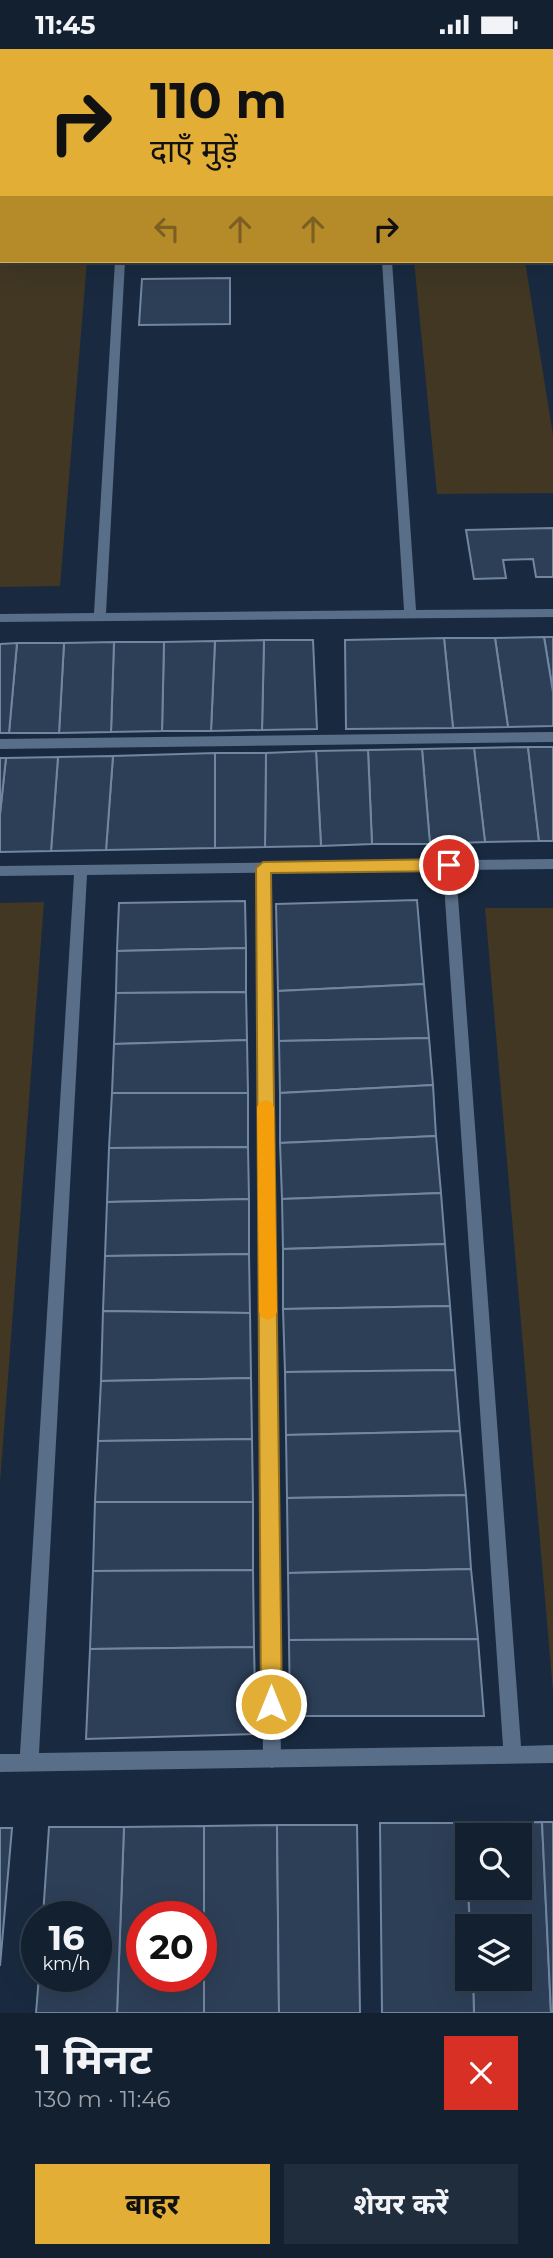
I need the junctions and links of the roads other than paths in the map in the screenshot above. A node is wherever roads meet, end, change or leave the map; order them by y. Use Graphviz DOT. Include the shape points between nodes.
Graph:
graph roads {
  1 [pos="120,263"];
  2 [pos="387,263"];
  3 [pos="553,613"];
  4 [pos="410,614"];
  5 [pos="100,617"];
  6 [pos="0,618"];
  7 [pos="553,737"];
  8 [pos="0,744"];
  9 [pos="553,864"];
  10 [pos="449,865"];
  11 [pos="263,868"];
  12 [pos="81,870"];
  13 [pos="0,871"];
  14 [pos="553,1754"];
  15 [pos="513,1755"];
  16 [pos="272,1759"];
  17 [pos="29,1762"];
  18 [pos="0,1763"];
  1 -- 5 [label="street"];
  2 -- 4 [label="street"];
  3 -- 4 [label="street"];
  4 -- 5 [label="street"];
  5 -- 6 [label="street"];
  7 -- 8 [label="street"];
  9 -- 10 [label="street"];
  10 -- 11 [label="street"];
  10 -- 15 [label="street"];
  11 -- 12 [label="street"];
  11 -- 16 [label="street"];
  12 -- 13 [label="street"];
  12 -- 17 [label="street"];
  14 -- 15 [label="street"];
  15 -- 16 [label="street"];
  16 -- 17 [label="street"];
  17 -- 18 [label="street"];
}
